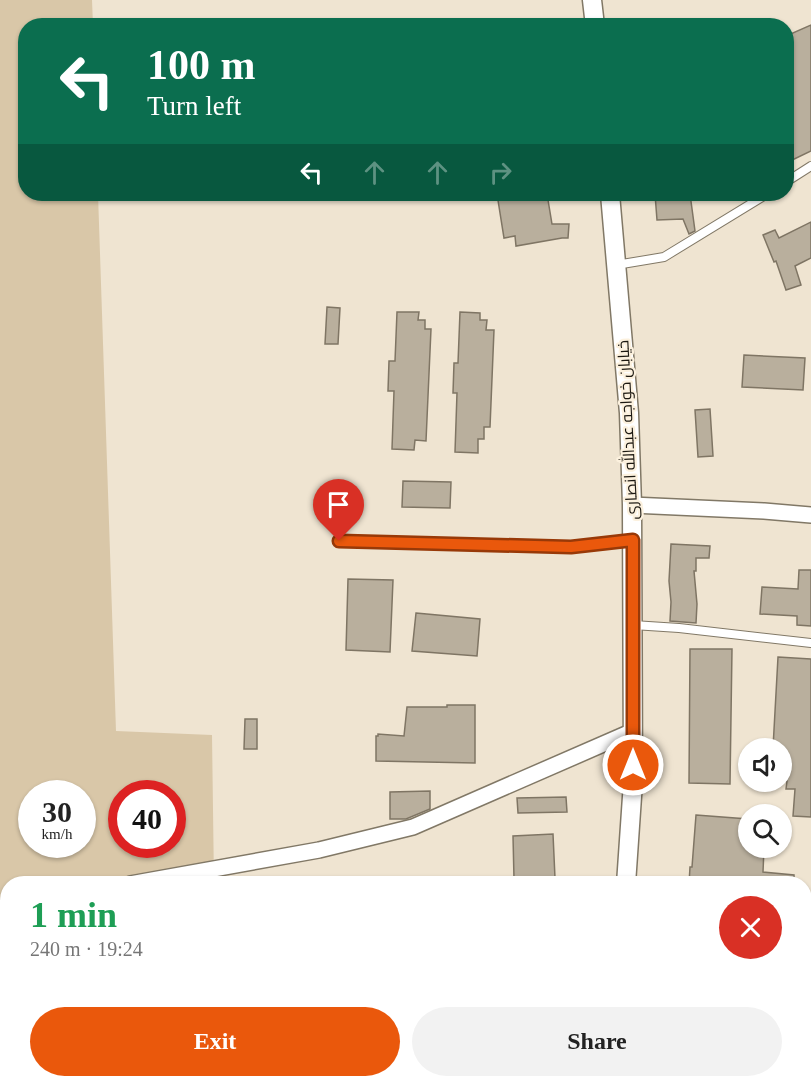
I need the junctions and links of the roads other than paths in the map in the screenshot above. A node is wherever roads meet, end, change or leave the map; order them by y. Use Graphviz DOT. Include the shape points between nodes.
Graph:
graph roads {
  1 [pos="592,0"];
  2 [pos="594,18"];
  3 [pos="811,166"];
  4 [pos="794,177"];
  5 [pos="611,201"];
  6 [pos="756,201"];
  7 [pos="616,265"];
  8 [pos="632,505"];
  9 [pos="811,515"];
  10 [pos="633,540"];
  11 [pos="339,541"];
  12 [pos="633,625"];
  13 [pos="811,643"];
  14 [pos="633,731"];
  15 [pos="174,876"];
  16 [pos="627,876"];
  1 -- 2 [label="street"];
  3 -- 4 [label="lane"];
  5 -- 7 [label="street, خیابان خواجه عبدالله انصاری"];
  6 -- 7 [label="lane" via="664,257"];
  7 -- 8 [label="street, خیابان خواجه عبدالله انصاری"];
  8 -- 9 [label="street"];
  8 -- 10 [label="street, خیابان خواجه عبدالله انصاری"];
  10 -- 11 [label="lane" via="571,547"];
  10 -- 12 [label="street, خیابان خواجه عبدالله انصاری"];
  12 -- 13 [label="lane"];
  12 -- 14 [label="street, خیابان خواجه عبدالله انصاری"];
  14 -- 15 [label="street" via="413,827 319,850"];
  14 -- 16 [label="street, خیابان خواجه عبدالله انصاری"];
}
